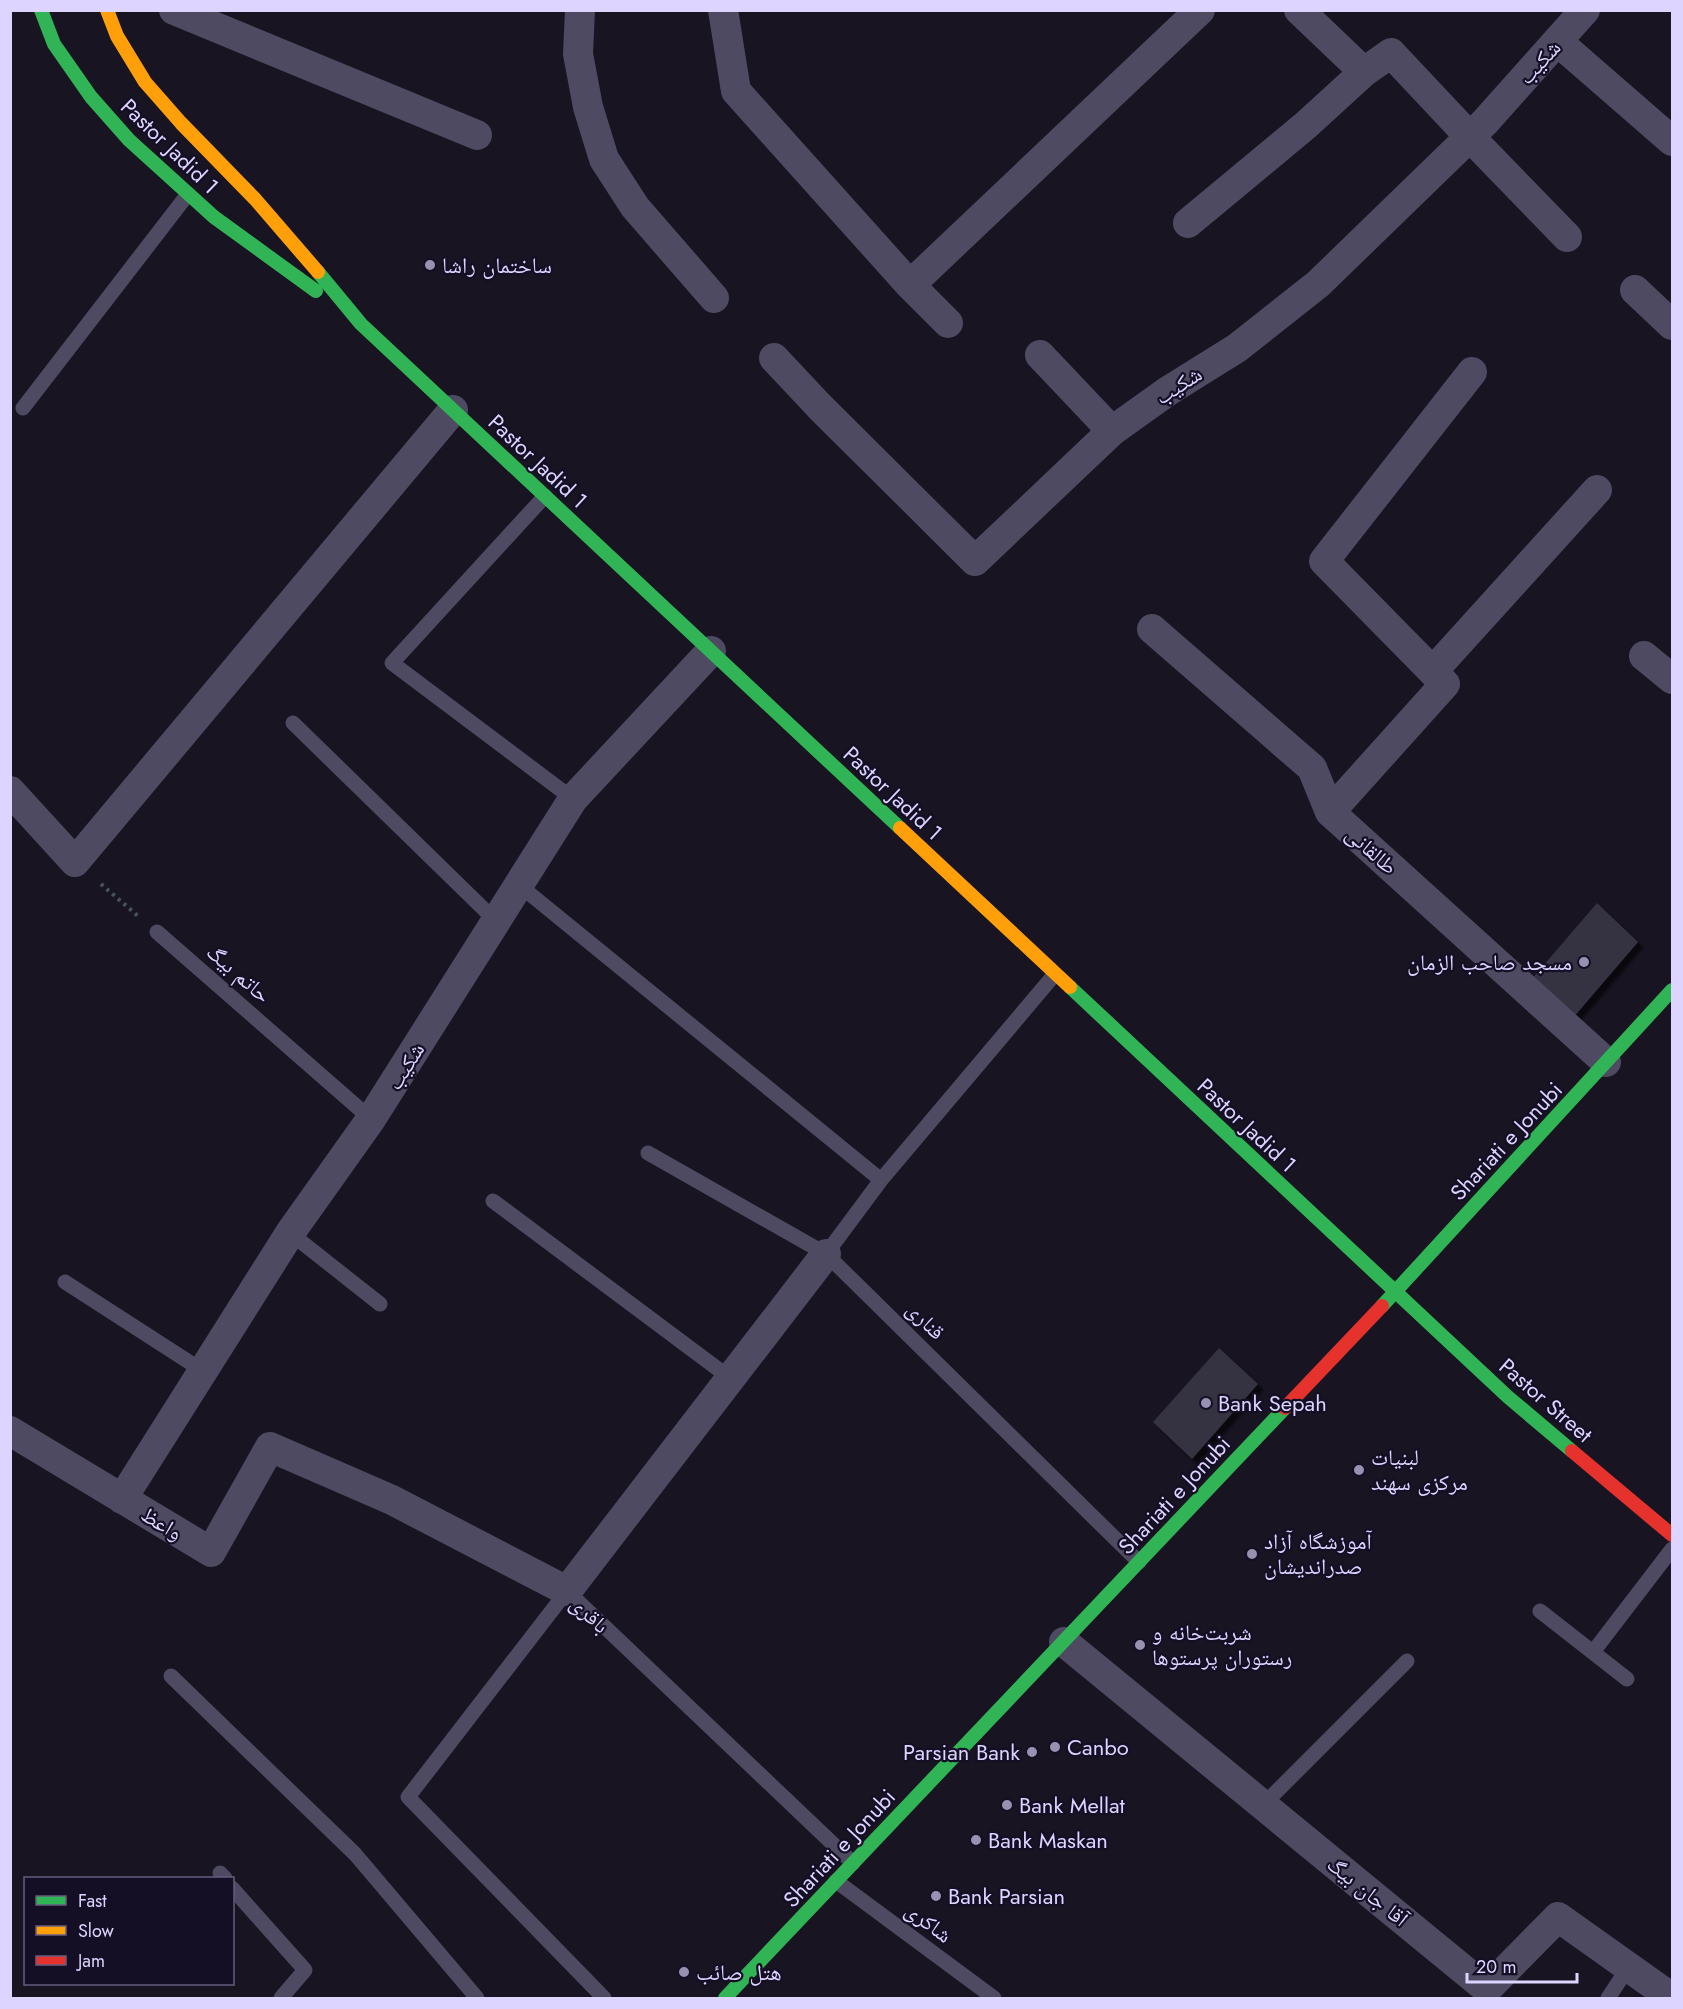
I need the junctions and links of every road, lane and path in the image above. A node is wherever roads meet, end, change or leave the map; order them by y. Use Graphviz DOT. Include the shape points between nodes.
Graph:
graph roads {
  1 [pos="41,10"];
  2 [pos="107,10"];
  3 [pos="174,10"];
  4 [pos="580,10"];
  5 [pos="723,10"];
  6 [pos="1200,10"];
  7 [pos="1299,10"];
  8 [pos="1585,10"];
  9 [pos="1557,41"];
  10 [pos="1364,72"];
  11 [pos="477,135"];
  12 [pos="1469,136"];
  13 [pos="1672,141"];
  14 [pos="188,194"];
  15 [pos="1188,223"];
  16 [pos="1567,237"];
  17 [pos="910,285"];
  18 [pos="1635,290"];
  19 [pos="714,298"];
  20 [pos="948,323"];
  21 [pos="362,324"];
  22 [pos="1672,326"];
  23 [pos="1040,355"];
  24 [pos="774,358"];
  25 [pos="1472,372"];
  26 [pos="23,408"];
  27 [pos="453,410"];
  28 [pos="1112,431"];
  29 [pos="1598,490"];
  30 [pos="545,496"];
  31 [pos="1152,629"];
  32 [pos="711,651"];
  33 [pos="1644,656"];
  34 [pos="1433,671"];
  35 [pos="1672,679"];
  36 [pos="293,723"];
  37 [pos="10,791"];
  38 [pos="573,799"];
  39 [pos="1330,812"];
  40 [pos="75,862"];
  41 [pos="519,885"];
  42 [pos="496,921"];
  43 [pos="158,932"];
  44 [pos="1055,974"];
  45 [pos="1672,990"];
  46 [pos="1606,1062"];
  47 [pos="371,1119"];
  48 [pos="648,1153"];
  49 [pos="881,1180"];
  50 [pos="493,1201"];
  51 [pos="290,1233"];
  52 [pos="826,1254"];
  53 [pos="65,1282"];
  54 [pos="1395,1292"];
  55 [pos="380,1304"];
  56 [pos="203,1371"];
  57 [pos="730,1378"];
  58 [pos="10,1431"];
  59 [pos="270,1447"];
  60 [pos="122,1499"];
  61 [pos="1672,1535"];
  62 [pos="1672,1549"];
  63 [pos="1139,1562"];
  64 [pos="567,1592"];
  65 [pos="1540,1611"];
  66 [pos="1064,1642"];
  67 [pos="1593,1652"];
  68 [pos="1407,1661"];
  69 [pos="171,1676"];
  70 [pos="1627,1679"];
  71 [pos="1263,1805"];
  72 [pos="853,1863"];
  73 [pos="836,1881"];
  74 [pos="234,1890"];
  75 [pos="1628,1968"];
  76 [pos="1482,1994"];
  77 [pos="281,1998"];
  78 [pos="477,1998"];
  79 [pos="604,1998"];
  80 [pos="725,1998"];
  81 [pos="994,1998"];
  82 [pos="1608,1998"];
  83 [pos="1672,1998"];
  1 -- 14 [label="main road, Pastor Jadid 1" via="54,44 91,97 129,140"];
  2 -- 21 [label="main road, Pastor Jadid 1" via="113,32 139,75 173,116 240,183"];
  3 -- 11 [label="street"];
  4 -- 19 [label="street" via="578,54 588,107 604,159 635,207"];
  5 -- 17 [label="street" via="736,91"];
  6 -- 17 [label="street"];
  7 -- 10 [label="street"];
  8 -- 9 [label="street, شکیب"];
  9 -- 12 [label="street, شکیب"];
  9 -- 13 [label="street"];
  10 -- 12 [label="street" via="1391,53"];
  10 -- 15 [label="street"];
  12 -- 16 [label="street"];
  12 -- 28 [label="street, شکیب" via="1303,296 1237,348"];
  14 -- 21 [label="main road, Pastor Jadid 1"];
  14 -- 26 [label="lane"];
  17 -- 20 [label="street"];
  18 -- 22 [label="street"];
  21 -- 27 [label="main road, Pastor Jadid 1"];
  23 -- 28 [label="street"];
  24 -- 28 [label="street, شکیب" via="975,561"];
  25 -- 34 [label="street" via="1324,561"];
  27 -- 30 [label="main road, Pastor Jadid 1"];
  27 -- 40 [label="street"];
  29 -- 34 [label="street"];
  30 -- 32 [label="main road, Pastor Jadid 1"];
  30 -- 38 [label="lane" via="392,663"];
  31 -- 39 [label="street, طالقانی" via="1312,768"];
  32 -- 38 [label="street, شکیب"];
  32 -- 44 [label="main road, Pastor Jadid 1"];
  33 -- 35 [label="street"];
  34 -- 39 [label="street" via="1445,684"];
  36 -- 42 [label="lane"];
  37 -- 40 [label="street"];
  38 -- 41 [label="street, شکیب"];
  39 -- 46 [label="street, طالقانی"];
  40 -- 43 [label="path"];
  41 -- 42 [label="street, شکیب"];
  41 -- 49 [label="lane"];
  42 -- 47 [label="street, شکیب"];
  43 -- 47 [label="lane, حاتم بیگ"];
  44 -- 49 [label="lane"];
  44 -- 54 [label="main road, Pastor Jadid 1"];
  45 -- 46 [label="main road, Shariati e Jonubi"];
  46 -- 54 [label="main road, Shariati e Jonubi"];
  47 -- 51 [label="street, شکیب"];
  48 -- 52 [label="lane, قناری"];
  49 -- 52 [label="lane"];
  50 -- 57 [label="lane"];
  51 -- 55 [label="lane"];
  51 -- 56 [label="street, شکیب"];
  52 -- 57 [label="street"];
  52 -- 63 [label="lane, قناری"];
  53 -- 56 [label="lane"];
  54 -- 61 [label="main road, Pastor Street" via="1509,1397"];
  54 -- 63 [label="main road, Shariati e Jonubi"];
  56 -- 60 [label="street, شکیب"];
  57 -- 64 [label="street"];
  58 -- 60 [label="street, واعظ"];
  59 -- 60 [label="street, واعظ" via="210,1552"];
  59 -- 64 [label="street, باقری" via="392,1500"];
  62 -- 67 [label="lane"];
  63 -- 66 [label="main road, Shariati e Jonubi"];
  64 -- 72 [label="lane, باقری"];
  64 -- 79 [label="lane" via="408,1797"];
  65 -- 67 [label="lane"];
  66 -- 71 [label="street, آقا جان بیگ"];
  66 -- 72 [label="main road, Shariati e Jonubi"];
  67 -- 70 [label="lane"];
  68 -- 71 [label="lane"];
  69 -- 78 [label="lane" via="355,1854"];
  71 -- 76 [label="street, آقا جان بیگ"];
  72 -- 73 [label="main road, Shariati e Jonubi"];
  73 -- 80 [label="main road, Shariati e Jonubi"];
  73 -- 81 [label="lane, شاکری"];
  74 -- 77 [label="lane" via="305,1971"];
  75 -- 76 [label="street, آقا جان بیگ" via="1558,1917"];
  75 -- 82 [label="lane"];
  75 -- 83 [label="street, آقا جان بیگ"];
}
